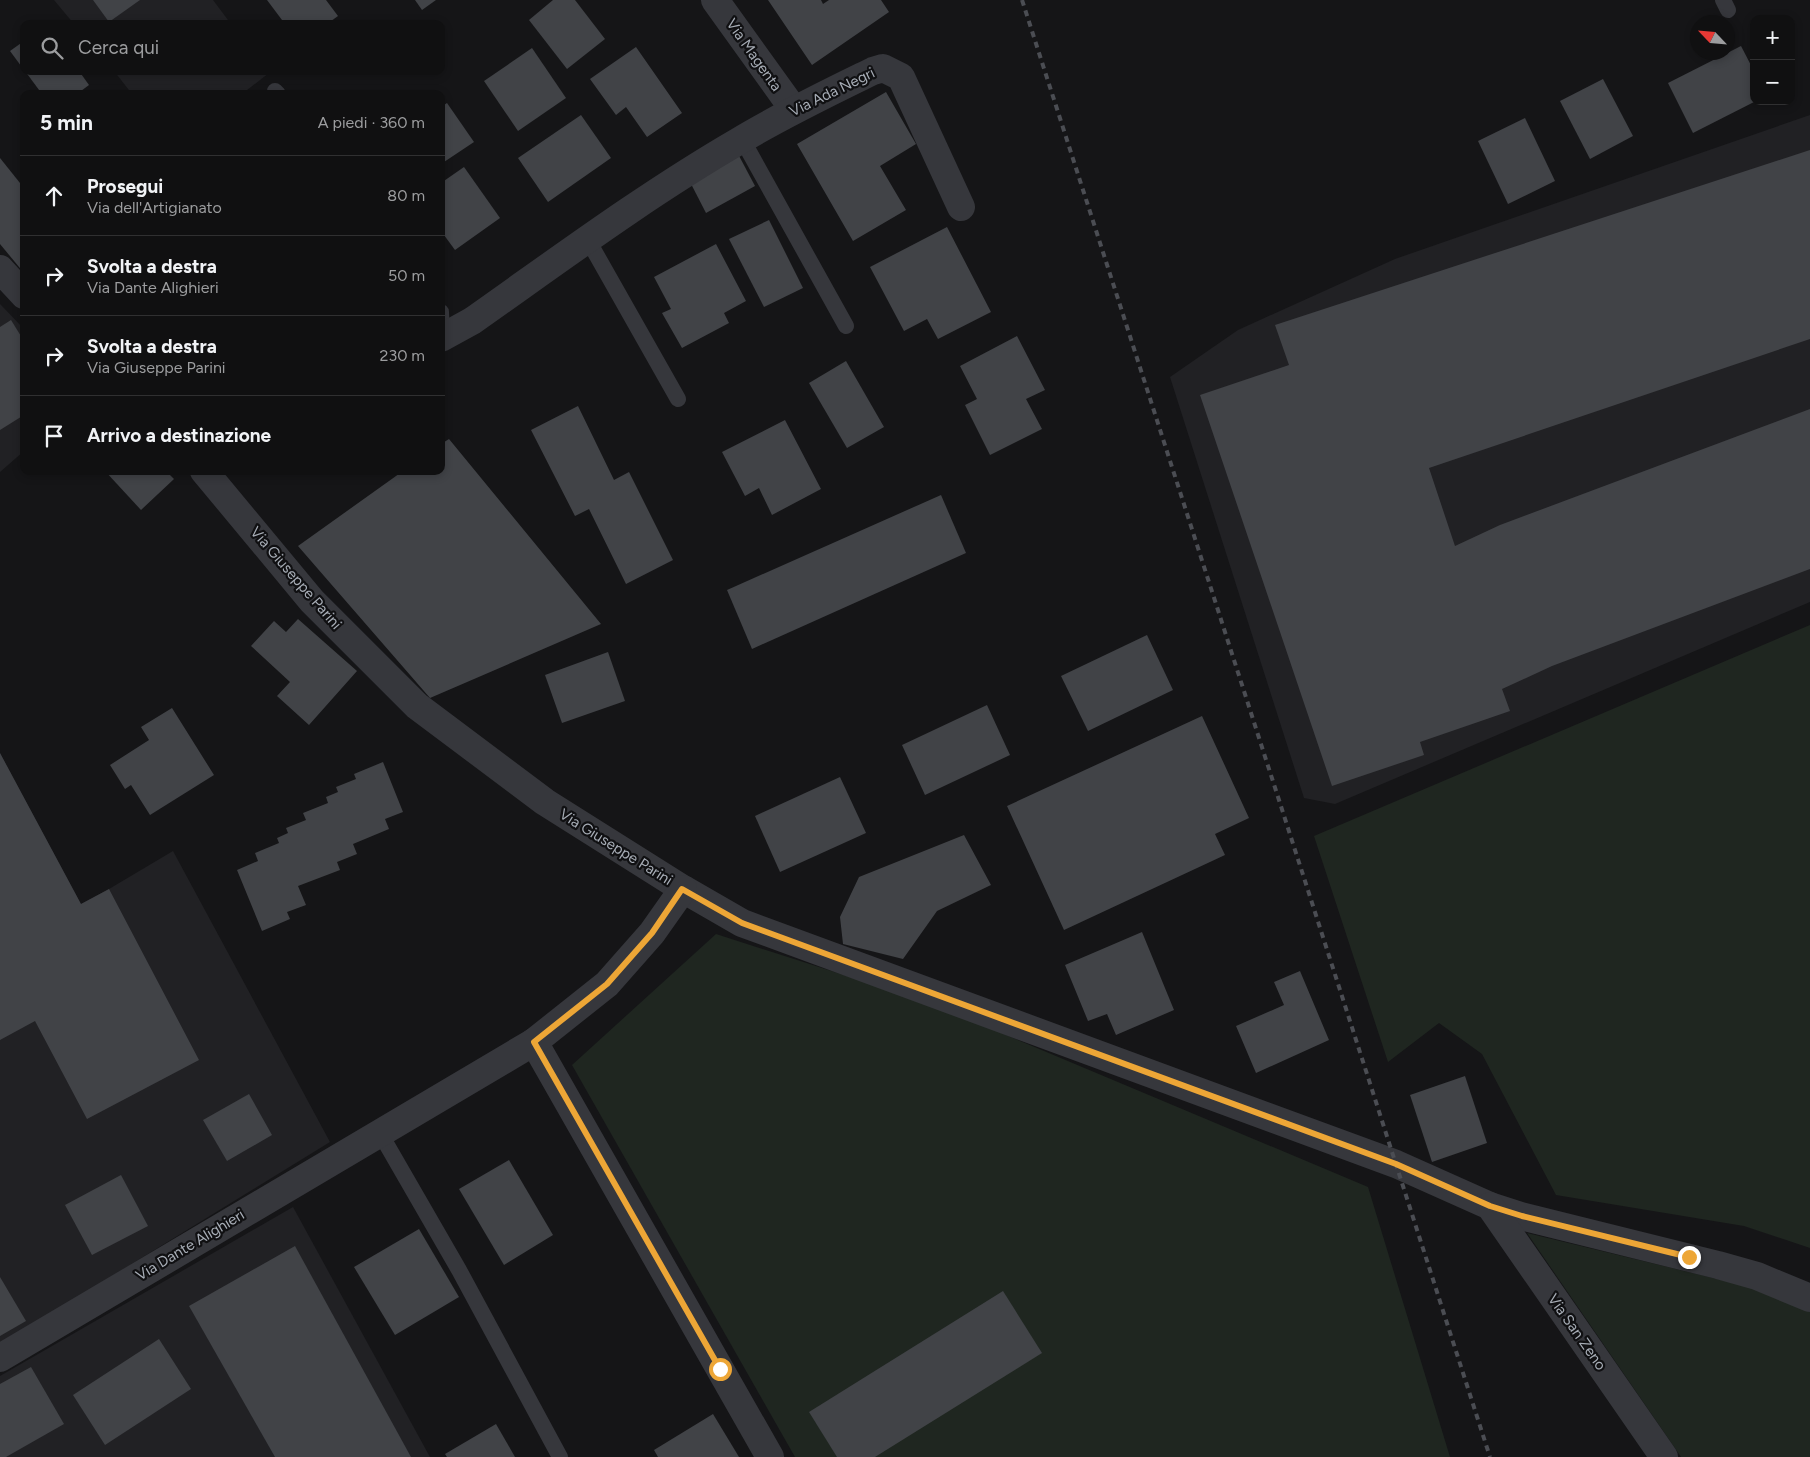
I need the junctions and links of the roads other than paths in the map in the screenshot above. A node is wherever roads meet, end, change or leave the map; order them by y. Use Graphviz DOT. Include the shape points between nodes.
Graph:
graph roads {
  1 [pos="715,0"];
  2 [pos="794,110"];
  3 [pos="742,139"];
  4 [pos="961,207"];
  5 [pos="588,240"];
  6 [pos="0,269"];
  7 [pos="20,291"];
  8 [pos="846,326"];
  9 [pos="445,328"];
  10 [pos="678,400"];
  11 [pos="207,475"];
  12 [pos="682,889"];
  13 [pos="534,1042"];
  14 [pos="380,1133"];
  15 [pos="1490,1206"];
  16 [pos="1810,1298"];
  17 [pos="0,1358"];
  18 [pos="560,1457"];
  19 [pos="770,1457"];
  20 [pos="1664,1457"];
  1 -- 2 [label="street, Via Magenta"];
  2 -- 3 [label="street, Via Ada Negri"];
  2 -- 4 [label="street, Via Ada Negri" via="873,71 883,68 901,76"];
  3 -- 5 [label="street, Via Ada Negri" via="644,200"];
  3 -- 8 [label="lane"];
  5 -- 9 [label="street, Via Ada Negri" via="472,321"];
  5 -- 10 [label="lane"];
  6 -- 7 [label="street"];
  11 -- 12 [label="street, Via Giuseppe Parini" via="312,601 417,706 545,802"];
  12 -- 13 [label="street, Via Dante Alighieri" via="652,933 607,984"];
  12 -- 15 [label="street, Via Giuseppe Parini" via="742,923 1396,1164"];
  13 -- 14 [label="street, Via Dante Alighieri"];
  13 -- 19 [label="street"];
  14 -- 17 [label="street, Via Dante Alighieri"];
  14 -- 18 [label="lane" via="459,1270"];
  15 -- 16 [label="street, Via Giuseppe Parini" via="1757,1276"];
  15 -- 20 [label="street, Via San Zeno"];
}
